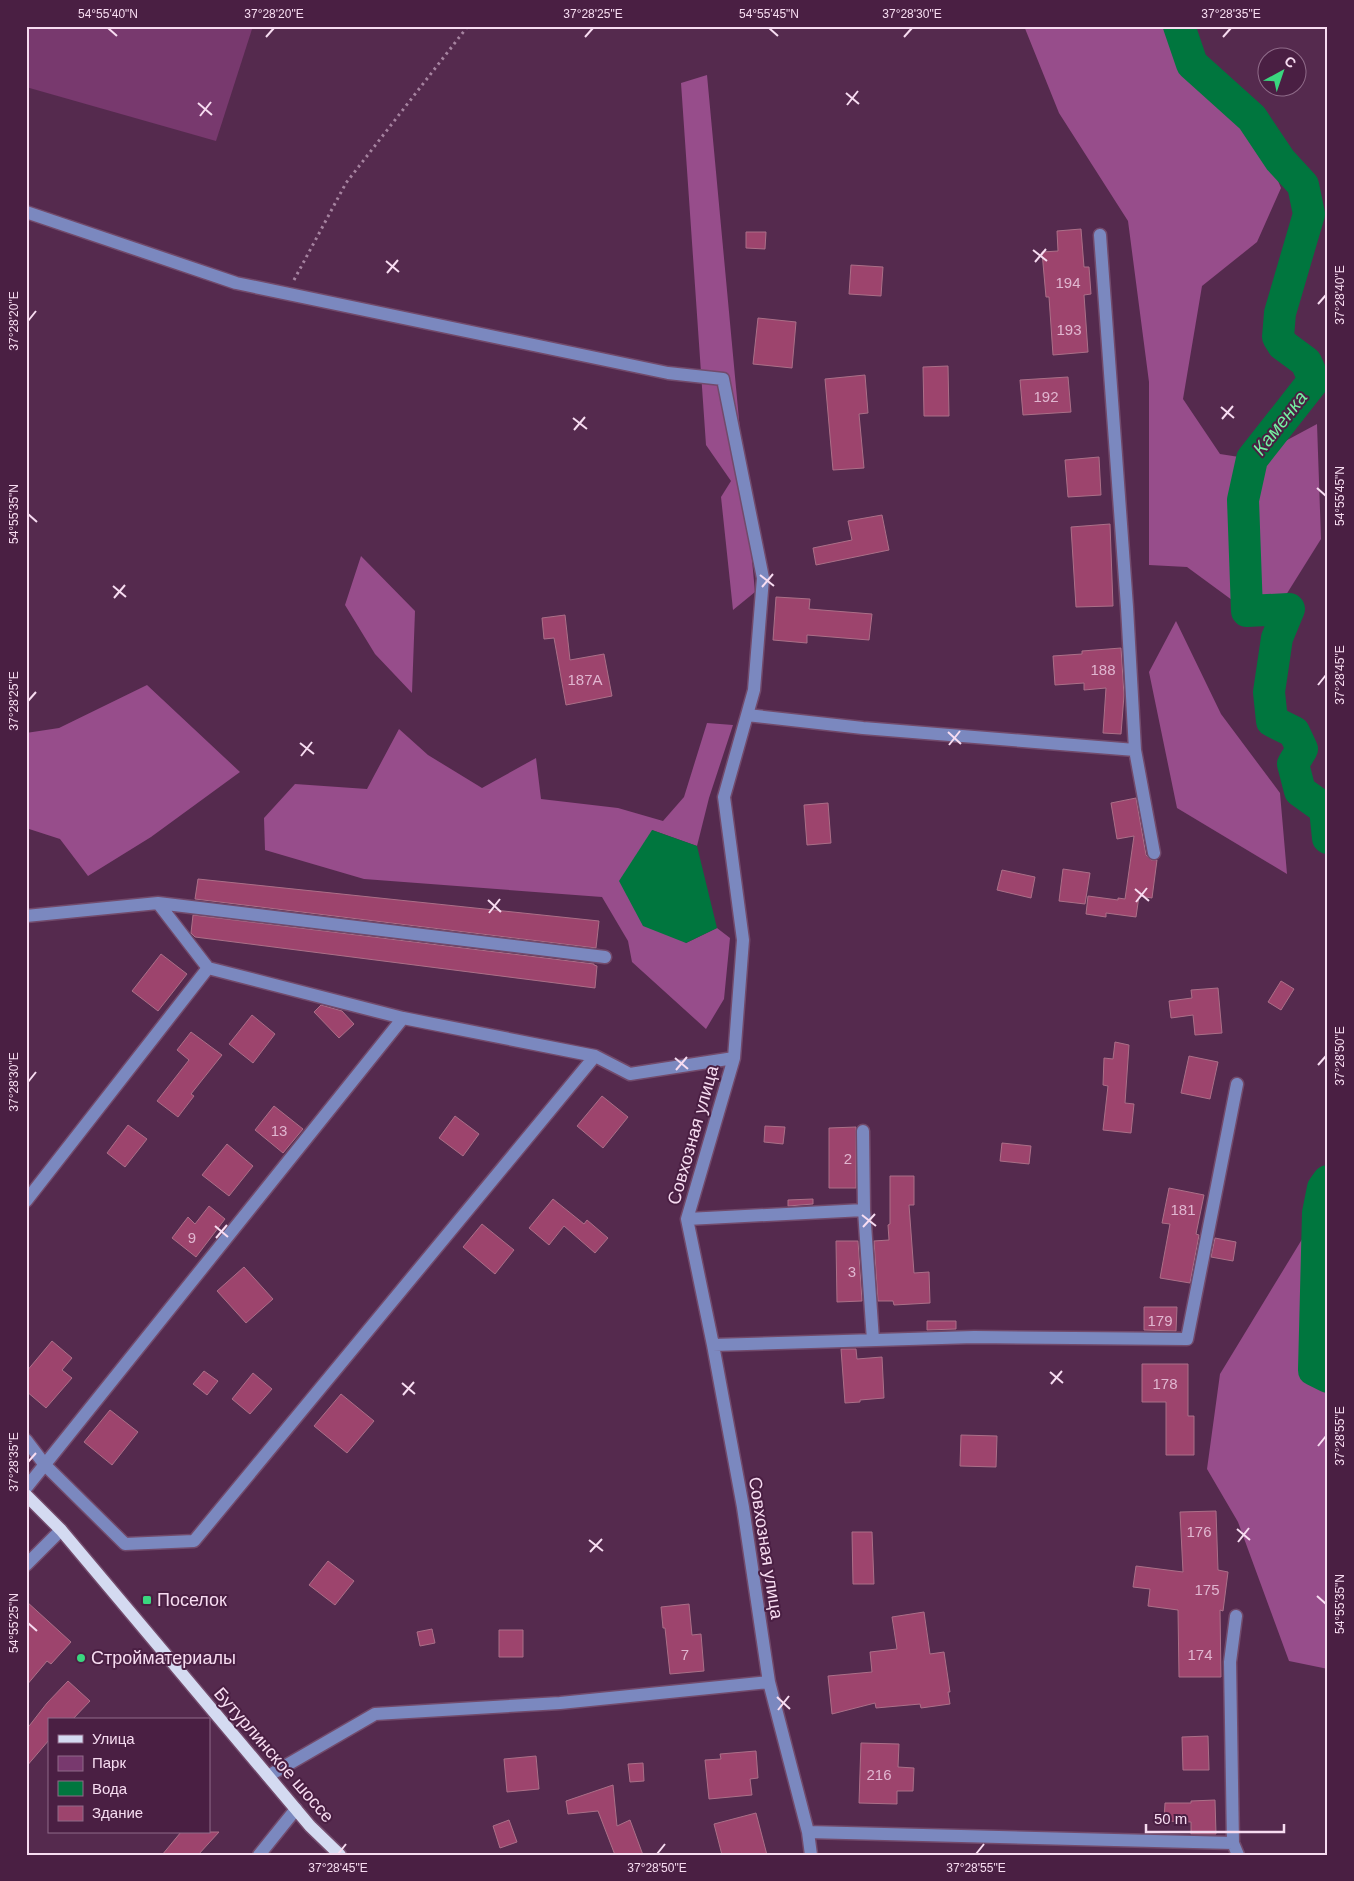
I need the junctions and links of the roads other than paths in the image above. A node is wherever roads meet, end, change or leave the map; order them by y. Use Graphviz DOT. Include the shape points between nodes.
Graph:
graph roads {
  1 [pos="26,212"];
  2 [pos="1100,235"];
  3 [pos="748,715"];
  4 [pos="1136,750"];
  5 [pos="1154,853"];
  6 [pos="158,903"];
  7 [pos="26,916"];
  8 [pos="605,957"];
  9 [pos="208,968"];
  10 [pos="404,1018"];
  11 [pos="595,1056"];
  12 [pos="734,1058"];
  13 [pos="1237,1084"];
  14 [pos="863,1131"];
  15 [pos="26,1201"];
  16 [pos="864,1210"];
  17 [pos="686,1219"];
  18 [pos="874,1340"];
  19 [pos="713,1345"];
  20 [pos="26,1440"];
  21 [pos="45,1465"];
  22 [pos="26,1488"];
  23 [pos="26,1495"];
  24 [pos="61,1530"];
  25 [pos="26,1565"];
  26 [pos="1236,1616"];
  27 [pos="769,1682"];
  28 [pos="268,1776"];
  29 [pos="296,1809"];
  30 [pos="808,1832"];
  31 [pos="1233,1843"];
  32 [pos="263,1854"];
  33 [pos="340,1855"];
  34 [pos="811,1855"];
  35 [pos="1238,1855"];
  1 -- 3 [label="street, Совхозная улица" via="236,283 668,373 723,379 763,578 754,690"];
  2 -- 4 [label="street"];
  3 -- 4 [label="street" via="863,728"];
  3 -- 12 [label="street, Совхозная улица" via="724,797 743,940"];
  4 -- 5 [label="street"];
  6 -- 7 [label="street"];
  6 -- 8 [label="street"];
  6 -- 9 [label="street"];
  9 -- 10 [label="street"];
  9 -- 15 [label="street"];
  10 -- 11 [label="street"];
  10 -- 21 [label="street"];
  11 -- 12 [label="street" via="630,1074"];
  11 -- 21 [label="street" via="194,1541 125,1544"];
  12 -- 17 [label="street, Совхозная улица"];
  13 -- 18 [label="street" via="1187,1338"];
  14 -- 16 [label="street"];
  16 -- 17 [label="street"];
  16 -- 18 [label="street"];
  17 -- 19 [label="street, Совхозная улица"];
  18 -- 19 [label="street"];
  19 -- 27 [label="street, Совхозная улица" via="743,1507"];
  20 -- 21 [label="street"];
  21 -- 22 [label="street"];
  23 -- 24 [label="main road, Бутурлинское шоссе"];
  24 -- 25 [label="street"];
  24 -- 28 [label="main road, Бутурлинское шоссе"];
  26 -- 31 [label="street" via="1230,1662"];
  27 -- 28 [label="street" via="560,1703 375,1714"];
  27 -- 30 [label="street, Совхозная улица"];
  28 -- 29 [label="main road, Бутурлинское шоссе"];
  29 -- 32 [label="street"];
  29 -- 33 [label="main road, Бутурлинское шоссе"];
  30 -- 31 [label="street"];
  30 -- 34 [label="street, Совхозная улица"];
  31 -- 35 [label="street"];
}
